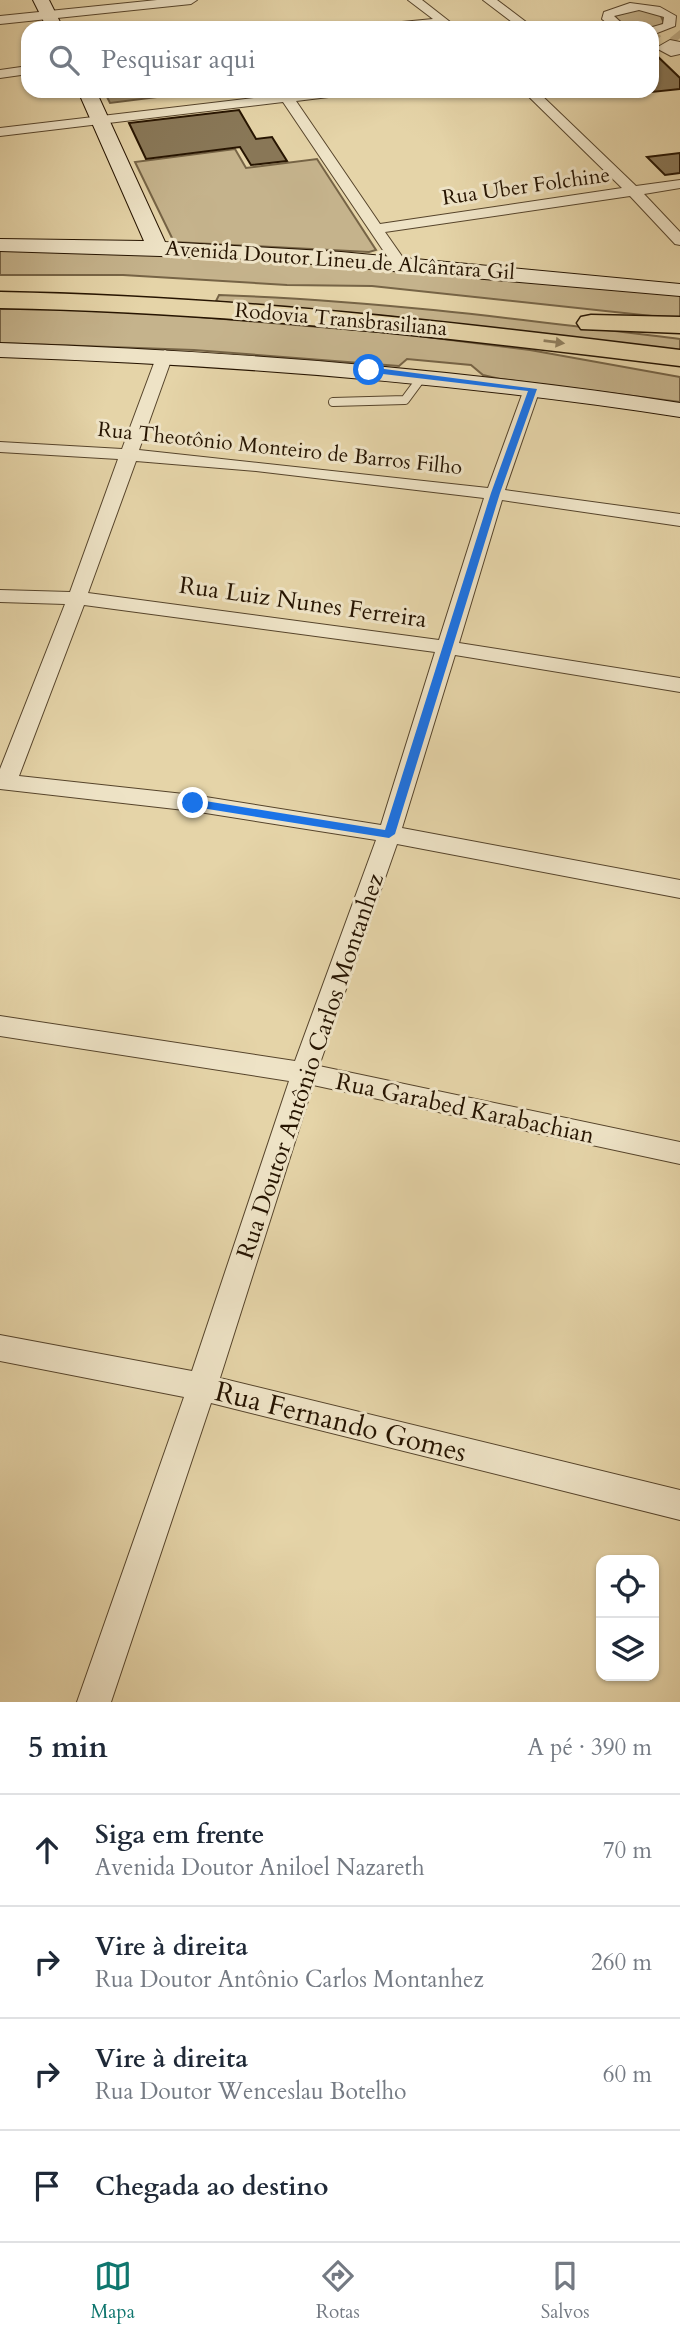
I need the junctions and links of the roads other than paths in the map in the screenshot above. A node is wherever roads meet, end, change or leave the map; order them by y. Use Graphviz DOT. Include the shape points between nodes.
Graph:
graph roads {
  1 [pos="191,0"];
  2 [pos="414,0"];
  3 [pos="489,0"];
  4 [pos="651,5"];
  5 [pos="48,14"];
  6 [pos="0,20"];
  7 [pos="443,21"];
  8 [pos="518,21"];
  9 [pos="610,21"];
  10 [pos="677,36"];
  11 [pos="659,43"];
  12 [pos="659,44"];
  13 [pos="659,45"];
  14 [pos="680,59"];
  15 [pos="21,71"];
  16 [pos="0,74"];
  17 [pos="91,98"];
  18 [pos="287,98"];
  19 [pos="537,98"];
  20 [pos="103,120"];
  21 [pos="0,132"];
  22 [pos="680,184"];
  23 [pos="634,192"];
  24 [pos="377,229"];
  25 [pos="680,241"];
  26 [pos="0,245"];
  27 [pos="157,246"];
  28 [pos="398,262"];
  29 [pos="0,278"];
  30 [pos="65,285"];
  31 [pos="0,286"];
  32 [pos="680,290"];
  33 [pos="0,300"];
  34 [pos="591,323"];
  35 [pos="680,325"];
  36 [pos="680,334"];
  37 [pos="606,348"];
  38 [pos="0,350"];
  39 [pos="165,355"];
  40 [pos="680,358"];
  41 [pos="680,365"];
  42 [pos="422,377"];
  43 [pos="533,389"];
  44 [pos="333,402"];
  45 [pos="680,410"];
  46 [pos="0,447"];
  47 [pos="131,453"];
  48 [pos="495,493"];
  49 [pos="680,520"];
  50 [pos="0,596"];
  51 [pos="77,598"];
  52 [pos="446,647"];
  53 [pos="680,685"];
  54 [pos="3,781"];
  55 [pos="389,834"];
  56 [pos="680,888"];
  57 [pos="0,1026"];
  58 [pos="304,1073"];
  59 [pos="680,1153"];
  60 [pos="0,1348"];
  61 [pos="202,1387"];
  62 [pos="680,1505"];
  63 [pos="94,1702"];
  1 -- 5 [label="street"];
  2 -- 7 [label="street"];
  3 -- 8 [label="street"];
  4 -- 9 [label="street" via="616,10"];
  4 -- 10 [label="street"];
  5 -- 6 [label="street"];
  10 -- 11 [label="street"];
  10 -- 12 [label="street"];
  13 -- 14 [label="street"];
  15 -- 16 [label="street"];
  17 -- 20 [label="main road"];
  18 -- 20 [label="street"];
  18 -- 24 [label="street"];
  19 -- 23 [label="street"];
  20 -- 21 [label="street"];
  20 -- 27 [label="main road"];
  22 -- 23 [label="street, Rua Uber Folchine"];
  23 -- 24 [label="street, Rua Uber Folchine"];
  23 -- 25 [label="street"];
  24 -- 28 [label="street"];
  26 -- 27 [label="main road, Avenida Doutor Lineu de Alcântara Gil"];
  27 -- 28 [label="main road, Avenida Doutor Lineu de Alcântara Gil"];
  28 -- 32 [label="main road, Avenida Doutor Lineu de Alcântara Gil"];
  29 -- 30 [label="highway" via="42,279"];
  30 -- 31 [label="highway, Rodovia Transbrasiliana"];
  30 -- 34 [label="highway, Rodovia Transbrasiliana" via="290,294"];
  33 -- 37 [label="highway, Rodovia Transbrasiliana, one-way" via="165,304 331,317"];
  34 -- 35 [label="highway"];
  34 -- 36 [label="highway, Rodovia Transbrasiliana"];
  37 -- 40 [label="highway, Rodovia Transbrasiliana"];
  37 -- 41 [label="highway"];
  38 -- 39 [label="main road"];
  39 -- 42 [label="main road"];
  39 -- 47 [label="street"];
  42 -- 43 [label="main road"];
  42 -- 44 [label="lane" via="405,400"];
  43 -- 45 [label="main road"];
  43 -- 48 [label="street, Rua Doutor Antônio Carlos Montanhez"];
  46 -- 47 [label="street, Rua Theotônio Monteiro de Barros Filho"];
  47 -- 48 [label="street, Rua Theotônio Monteiro de Barros Filho"];
  47 -- 51 [label="street"];
  48 -- 49 [label="street, Rua Theotônio Monteiro de Barros Filho"];
  48 -- 52 [label="street, Rua Doutor Antônio Carlos Montanhez"];
  50 -- 51 [label="street, Rua Luiz Nunes Ferreira"];
  51 -- 52 [label="street, Rua Luiz Nunes Ferreira"];
  51 -- 54 [label="street"];
  52 -- 53 [label="street, Rua Luiz Nunes Ferreira"];
  52 -- 55 [label="street, Rua Doutor Antônio Carlos Montanhez"];
  54 -- 55 [label="street" via="193,803"];
  55 -- 56 [label="street"];
  55 -- 58 [label="street, Rua Doutor Antônio Carlos Montanhez"];
  57 -- 58 [label="street, Rua Garabed Karabachian"];
  58 -- 59 [label="street, Rua Garabed Karabachian"];
  58 -- 61 [label="street, Rua Doutor Antônio Carlos Montanhez"];
  60 -- 61 [label="street, Rua Fernando Gomes"];
  61 -- 62 [label="street, Rua Fernando Gomes"];
  61 -- 63 [label="street, Rua Doutor Antônio Carlos Montanhez"];
}
